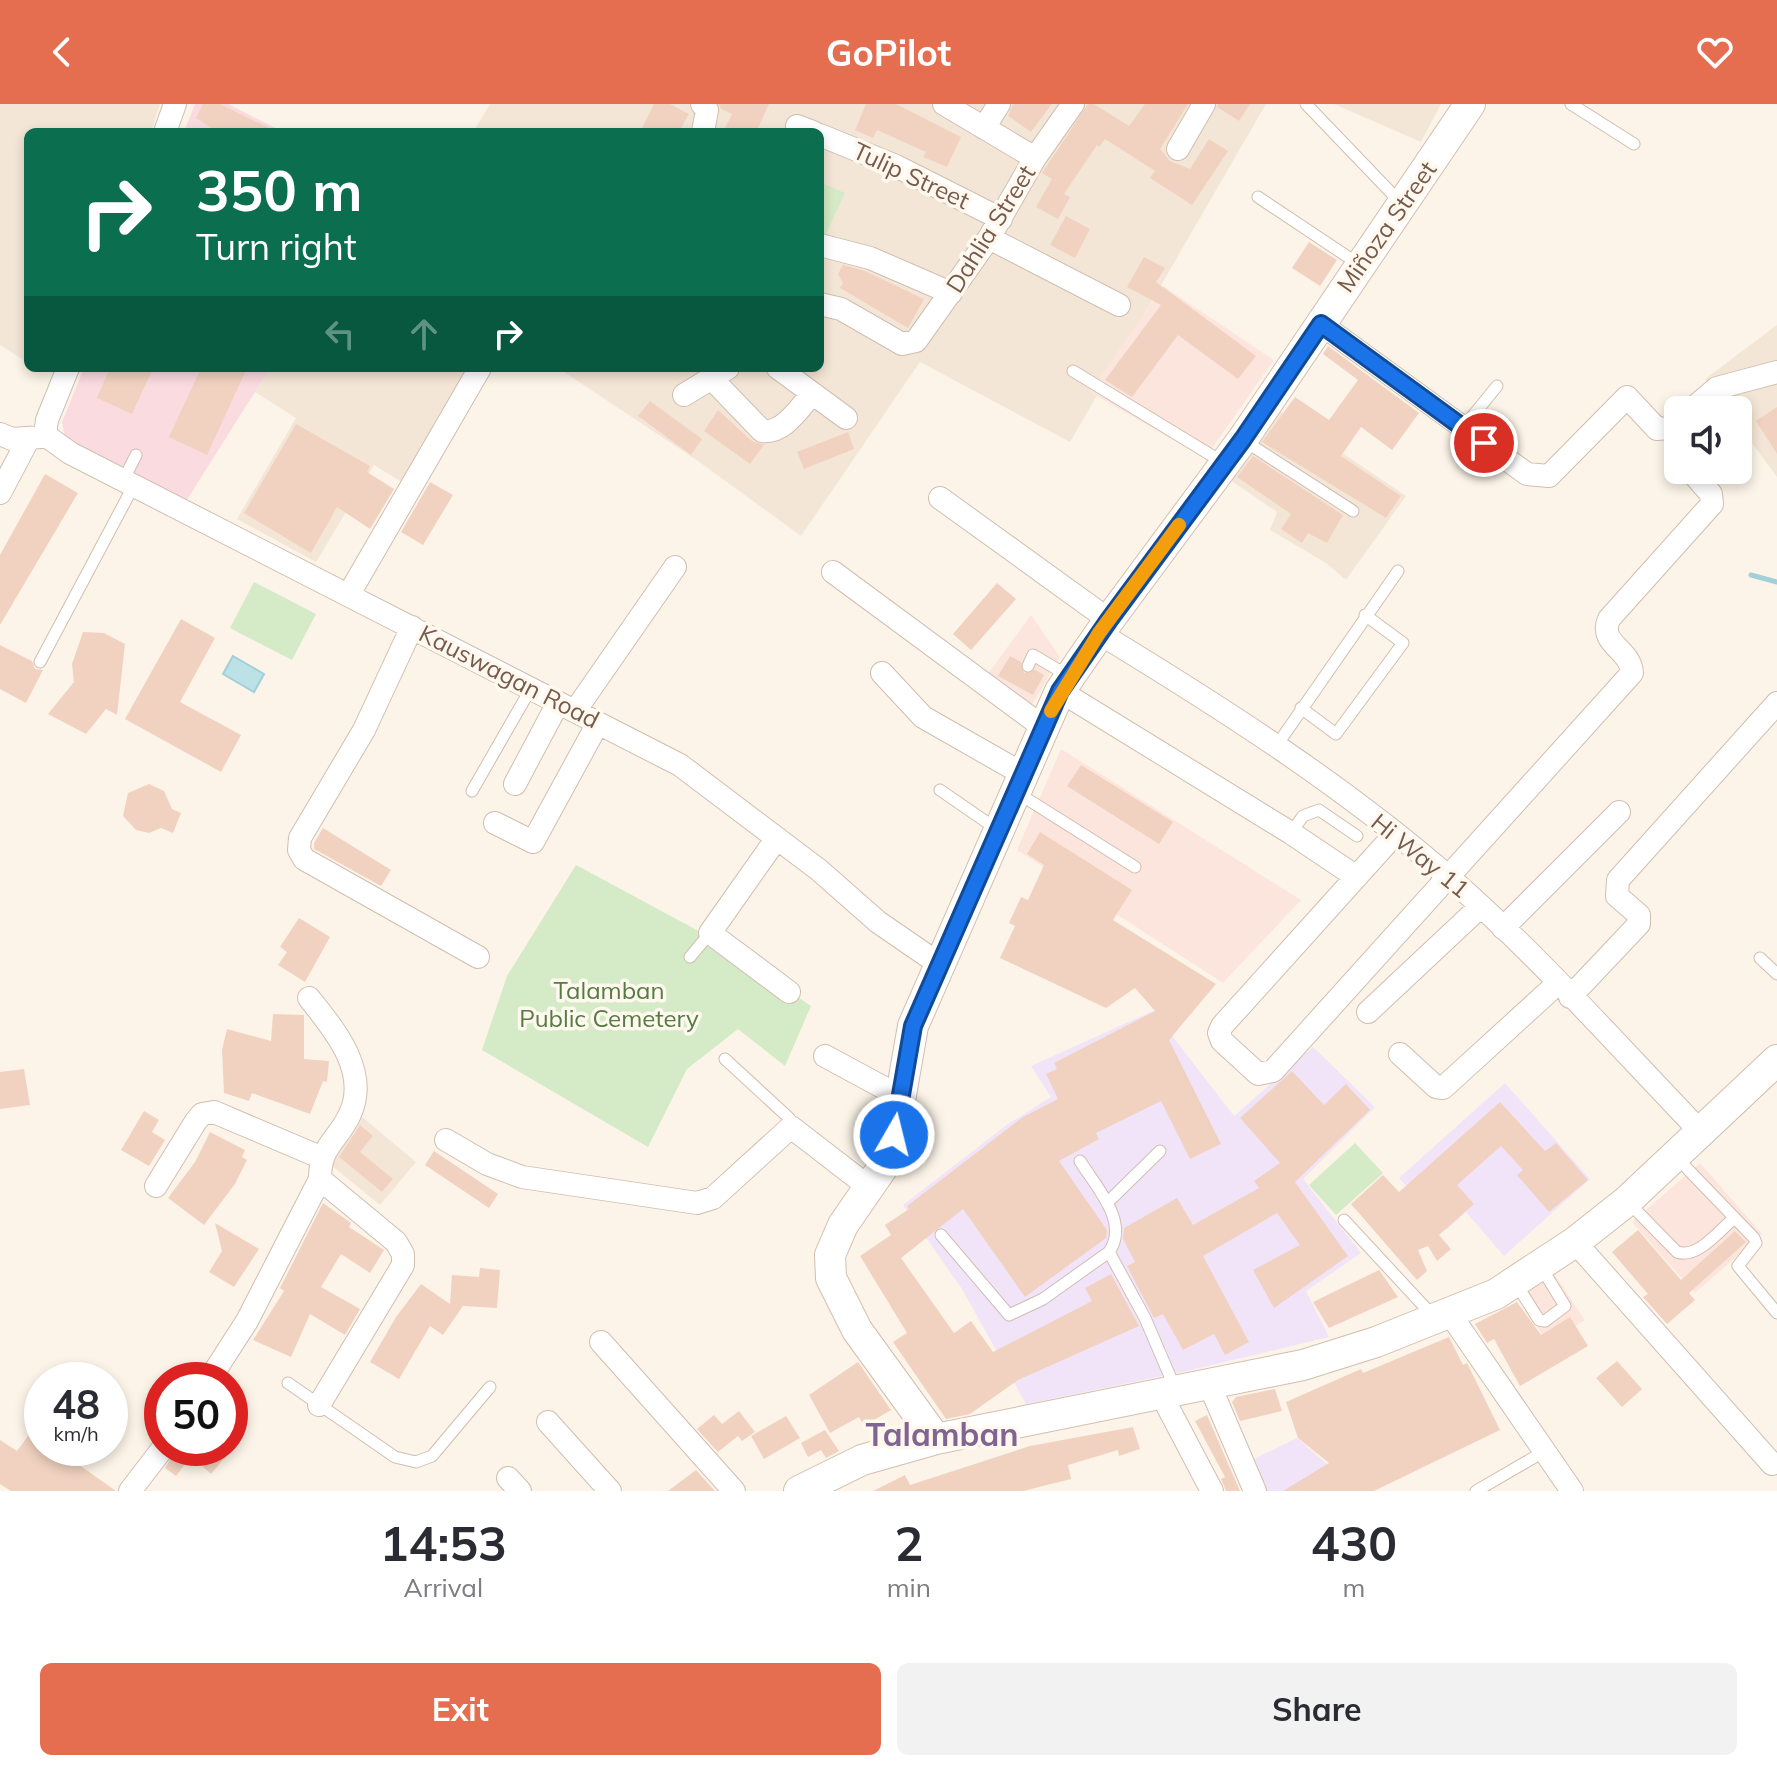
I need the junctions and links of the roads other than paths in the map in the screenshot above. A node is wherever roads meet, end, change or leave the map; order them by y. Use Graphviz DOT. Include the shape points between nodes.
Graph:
graph roads {
  1 [pos="175,104"];
  2 [pos="702,104"];
  3 [pos="944,104"];
  4 [pos="999,104"];
  5 [pos="1073,104"];
  6 [pos="1204,104"];
  7 [pos="1306,104"];
  8 [pos="1470,104"];
  9 [pos="1571,104"];
  10 [pos="166,128"];
  11 [pos="704,128"];
  12 [pos="984,128"];
  13 [pos="824,137"];
  14 [pos="1634,144"];
  15 [pos="1178,149"];
  16 [pos="1035,158"];
  17 [pos="1258,197"];
  18 [pos="1403,205"];
  19 [pos="995,229"];
  20 [pos="824,246"];
  21 [pos="1361,265"];
  22 [pos="951,293"];
  23 [pos="824,305"];
  24 [pos="1119,305"];
  25 [pos="1321,324"];
  26 [pos="1073,371"];
  27 [pos="66,372"];
  28 [pos="478,372"];
  29 [pos="783,372"];
  30 [pos="1777,372"];
  31 [pos="720,374"];
  32 [pos="1497,386"];
  33 [pos="812,394"];
  34 [pos="684,395"];
  35 [pos="1708,396"];
  36 [pos="846,418"];
  37 [pos="1463,428"];
  38 [pos="1664,428"];
  39 [pos="0,434"];
  40 [pos="37,438"];
  41 [pos="1234,451"];
  42 [pos="136,455"];
  43 [pos="129,482"];
  44 [pos="1702,484"];
  45 [pos="0,493"];
  46 [pos="940,498"];
  47 [pos="1353,511"];
  48 [pos="675,567"];
  49 [pos="1398,571"];
  50 [pos="833,572"];
  51 [pos="349,594"];
  52 [pos="1365,615"];
  53 [pos="1104,626"];
  54 [pos="412,627"];
  55 [pos="40,662"];
  56 [pos="1028,666"];
  57 [pos="882,673"];
  58 [pos="1066,684"];
  59 [pos="530,690"];
  60 [pos="1777,703"];
  61 [pos="566,707"];
  62 [pos="1301,708"];
  63 [pos="598,723"];
  64 [pos="1043,727"];
  65 [pos="1277,745"];
  66 [pos="1020,782"];
  67 [pos="515,784"];
  68 [pos="940,790"];
  69 [pos="472,791"];
  70 [pos="1619,812"];
  71 [pos="495,823"];
  72 [pos="999,830"];
  73 [pos="1291,833"];
  74 [pos="1395,834"];
  75 [pos="1357,836"];
  76 [pos="777,838"];
  77 [pos="1135,867"];
  78 [pos="1355,876"];
  79 [pos="1450,879"];
  80 [pos="1480,907"];
  81 [pos="1503,928"];
  82 [pos="710,933"];
  83 [pos="478,957"];
  84 [pos="690,957"];
  85 [pos="1760,958"];
  86 [pos="942,966"];
  87 [pos="1777,974"];
  88 [pos="1563,990"];
  89 [pos="789,992"];
  90 [pos="309,998"];
  91 [pos="1368,1012"];
  92 [pos="1400,1054"];
  93 [pos="825,1056"];
  94 [pos="725,1059"];
  95 [pos="1773,1072"];
  96 [pos="899,1096"];
  97 [pos="791,1127"];
  98 [pos="1699,1130"];
  99 [pos="446,1140"];
  100 [pos="1160,1151"];
  101 [pos="1674,1155"];
  102 [pos="1080,1161"];
  103 [pos="320,1168"];
  104 [pos="156,1186"];
  105 [pos="870,1188"];
  106 [pos="1627,1201"];
  107 [pos="1107,1203"];
  108 [pos="1733,1219"];
  109 [pos="1344,1220"];
  110 [pos="941,1235"];
  111 [pos="1575,1242"];
  112 [pos="1109,1252"];
  113 [pos="1777,1313"];
  114 [pos="1443,1317"];
  115 [pos="601,1342"];
  116 [pos="221,1362"];
  117 [pos="288,1383"];
  118 [pos="1210,1386"];
  119 [pos="490,1387"];
  120 [pos="1170,1395"];
  121 [pos="319,1405"];
  122 [pos="548,1422"];
  123 [pos="936,1439"];
  124 [pos="1546,1451"];
  125 [pos="1772,1464"];
  126 [pos="149,1466"];
  127 [pos="130,1491"];
  128 [pos="610,1491"];
  129 [pos="734,1491"];
  130 [pos="799,1491"];
  131 [pos="1212,1491"];
  132 [pos="1255,1491"];
  133 [pos="1476,1491"];
  134 [pos="1572,1491"];
  1 -- 10 [label="street"];
  2 -- 11 [label="street" via="707,110"];
  3 -- 12 [label="street"];
  4 -- 12 [label="street"];
  5 -- 16 [label="street, Dahlia Street"];
  6 -- 15 [label="street"];
  7 -- 18 [label="lane"];
  8 -- 18 [label="main road, Miñoza Street"];
  9 -- 14 [label="lane"];
  12 -- 16 [label="street"];
  13 -- 19 [label="street, Tulip Street" via="896,166"];
  16 -- 19 [label="street, Dahlia Street"];
  17 -- 21 [label="lane"];
  18 -- 21 [label="main road, Miñoza Street"];
  19 -- 22 [label="street, Dahlia Street"];
  19 -- 24 [label="street, Tulip Street"];
  20 -- 22 [label="street" via="870,258"];
  21 -- 25 [label="main road, Miñoza Street"];
  22 -- 23 [label="street, Dahlia Street" via="916,341 902,344"];
  25 -- 37 [label="street"];
  25 -- 41 [label="main road, Miñoza Street"];
  26 -- 41 [label="lane"];
  27 -- 40 [label="street"];
  28 -- 51 [label="street"];
  29 -- 33 [label="street"];
  30 -- 35 [label="street" via="1717,388"];
  31 -- 33 [label="street" via="762,431 783,425"];
  31 -- 34 [label="street"];
  32 -- 37 [label="lane"];
  33 -- 36 [label="street"];
  37 -- 38 [label="street" via="1539,477 1549,476 1627,397 1657,429"];
  39 -- 40 [label="street"];
  40 -- 43 [label="street, Kauswagan Road"];
  40 -- 45 [label="street"];
  41 -- 47 [label="lane"];
  41 -- 53 [label="main road, Miñoza Street"];
  42 -- 43 [label="lane"];
  43 -- 51 [label="street, Kauswagan Road"];
  43 -- 55 [label="lane"];
  44 -- 79 [label="street" via="1712,504 1605,629 1632,673"];
  46 -- 53 [label="street, Hi Way 11"];
  48 -- 61 [label="street"];
  49 -- 52 [label="lane"];
  50 -- 64 [label="street" via="1012,694"];
  51 -- 54 [label="street, Kauswagan Road"];
  52 -- 62 [label="lane"];
  52 -- 62 [label="lane" via="1403,643 1336,734"];
  53 -- 58 [label="main road, Miñoza Street"];
  53 -- 65 [label="street, Hi Way 11"];
  54 -- 59 [label="street, Kauswagan Road"];
  54 -- 83 [label="street" via="364,730 300,838 299,850 304,859"];
  56 -- 58 [label="lane" via="1033,655"];
  57 -- 66 [label="street" via="923,717"];
  58 -- 64 [label="main road, Miñoza Street"];
  58 -- 73 [label="street"];
  59 -- 61 [label="street, Kauswagan Road"];
  59 -- 69 [label="lane"];
  60 -- 88 [label="street" via="1618,880 1617,896 1639,915 1639,924"];
  61 -- 63 [label="street, Kauswagan Road"];
  61 -- 67 [label="street"];
  62 -- 65 [label="lane"];
  63 -- 71 [label="street" via="533,842"];
  63 -- 76 [label="street, Kauswagan Road" via="698,776"];
  64 -- 66 [label="main road, Miñoza Street"];
  65 -- 74 [label="street, Hi Way 11"];
  66 -- 72 [label="main road, Miñoza Street"];
  66 -- 77 [label="lane"];
  68 -- 72 [label="lane"];
  70 -- 81 [label="street"];
  72 -- 86 [label="main road, Miñoza Street"];
  73 -- 75 [label="lane" via="1303,816 1319,810"];
  73 -- 78 [label="street"];
  74 -- 78 [label="street"];
  74 -- 79 [label="street, Hi Way 11"];
  76 -- 82 [label="street"];
  76 -- 86 [label="street, Kauswagan Road" via="878,922"];
  78 -- 79 [label="street" via="1222,1026 1222,1041 1258,1074 1273,1071"];
  79 -- 80 [label="street, Hi Way 11"];
  80 -- 81 [label="street, Hi Way 11"];
  80 -- 91 [label="street"];
  81 -- 88 [label="street, Hi Way 11"];
  82 -- 84 [label="lane"];
  82 -- 89 [label="street"];
  85 -- 87 [label="lane"];
  86 -- 96 [label="main road, Miñoza Street" via="913,1026"];
  88 -- 92 [label="street" via="1443,1088"];
  88 -- 98 [label="street, Hi Way 11"];
  90 -- 103 [label="street" via="344,1042 353,1079 350,1114"];
  93 -- 96 [label="street"];
  94 -- 97 [label="lane" via="789,1118"];
  95 -- 98 [label="main road"];
  96 -- 105 [label="main road, Miñoza Street" via="885,1164"];
  97 -- 99 [label="street" via="713,1198 697,1203 522,1177"];
  97 -- 105 [label="street"];
  98 -- 101 [label="main road"];
  100 -- 107 [label="lane"];
  101 -- 106 [label="main road"];
  101 -- 108 [label="lane"];
  102 -- 107 [label="lane"];
  103 -- 104 [label="street" via="214,1112 196,1121"];
  103 -- 116 [label="street" via="247,1321"];
  103 -- 121 [label="street" via="396,1242 403,1265"];
  105 -- 123 [label="main road, Miñoza Street" via="843,1225 830,1255 831,1278 857,1330"];
  106 -- 108 [label="lane" via="1684,1254 1693,1253"];
  106 -- 111 [label="main road"];
  107 -- 112 [label="lane" via="1118,1235"];
  108 -- 113 [label="lane" via="1756,1243 1738,1266"];
  109 -- 114 [label="lane"];
  110 -- 112 [label="lane" via="1009,1315 1043,1299"];
  111 -- 114 [label="main road"];
  111 -- 125 [label="street"];
  112 -- 120 [label="lane" via="1145,1318"];
  114 -- 118 [label="main road" via="1315,1362"];
  114 -- 124 [label="street"];
  115 -- 129 [label="street"];
  117 -- 121 [label="lane"];
  118 -- 120 [label="main road"];
  118 -- 132 [label="street"];
  119 -- 121 [label="lane" via="432,1456 416,1462 395,1457"];
  120 -- 123 [label="main road"];
  120 -- 131 [label="street"];
  122 -- 128 [label="street"];
  123 -- 130 [label="main road" via="862,1460"];
  124 -- 133 [label="lane"];
  124 -- 134 [label="street"];
  126 -- 127 [label="street"];
}
